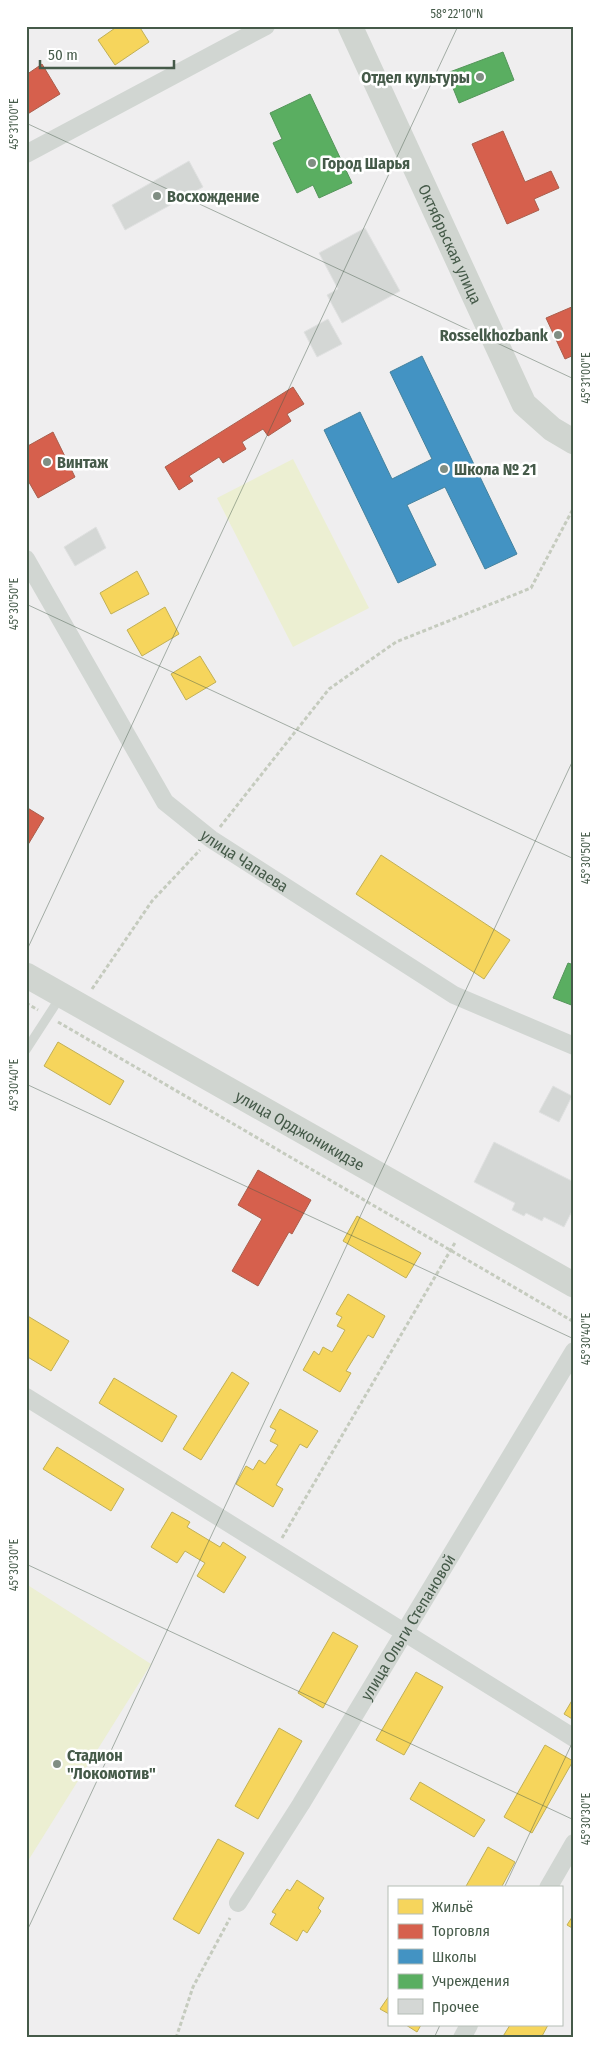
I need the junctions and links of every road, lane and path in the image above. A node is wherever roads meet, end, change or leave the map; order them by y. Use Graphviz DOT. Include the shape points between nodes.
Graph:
graph roads {
  1 [pos="266,26"];
  2 [pos="350,26"];
  3 [pos="26,154"];
  4 [pos="574,442"];
  5 [pos="574,507"];
  6 [pos="26,559"];
  7 [pos="211,839"];
  8 [pos="26,974"];
  9 [pos="71,1000"];
  10 [pos="26,1003"];
  11 [pos="48,1016"];
  12 [pos="67,1027"];
  13 [pos="574,1046"];
  14 [pos="26,1050"];
  15 [pos="466,1224"];
  16 [pos="450,1252"];
  17 [pos="574,1285"];
  18 [pos="574,1322"];
  19 [pos="574,1351"];
  20 [pos="26,1397"];
  21 [pos="274,1552"];
  22 [pos="404,1633"];
  23 [pos="574,1738"];
  24 [pos="574,1843"];
  25 [pos="549,1886"];
  26 [pos="238,1903"];
  27 [pos="468,2026"];
  28 [pos="176,2038"];
  29 [pos="462,2038"];
  1 -- 3 [label="street"];
  2 -- 4 [label="main road, Октябрьская улица" via="524,404 552,429"];
  5 -- 7 [label="path" via="531,588 396,642 329,689"];
  6 -- 7 [label="street, улица Чапаева" via="165,802"];
  7 -- 9 [label="path" via="152,901"];
  7 -- 13 [label="street, улица Чапаева" via="454,995"];
  8 -- 9 [label="main road, улица Орджоникидзе"];
  9 -- 11 [label="lane"];
  9 -- 12 [label="path"];
  9 -- 15 [label="main road, улица Орджоникидзе"];
  10 -- 11 [label="path"];
  11 -- 12 [label="path"];
  11 -- 14 [label="lane"];
  12 -- 16 [label="path"];
  15 -- 16 [label="path"];
  15 -- 17 [label="main road, улица Орджоникидзе"];
  16 -- 18 [label="path"];
  16 -- 21 [label="path"];
  19 -- 22 [label="street, улица Ольги Степановой"];
  20 -- 21 [label="street"];
  21 -- 22 [label="street"];
  22 -- 23 [label="street"];
  22 -- 26 [label="street, улица Ольги Степановой" via="302,1804"];
  24 -- 25 [label="street"];
  26 -- 28 [label="path" via="193,1987"];
  27 -- 29 [label="street"];
}
